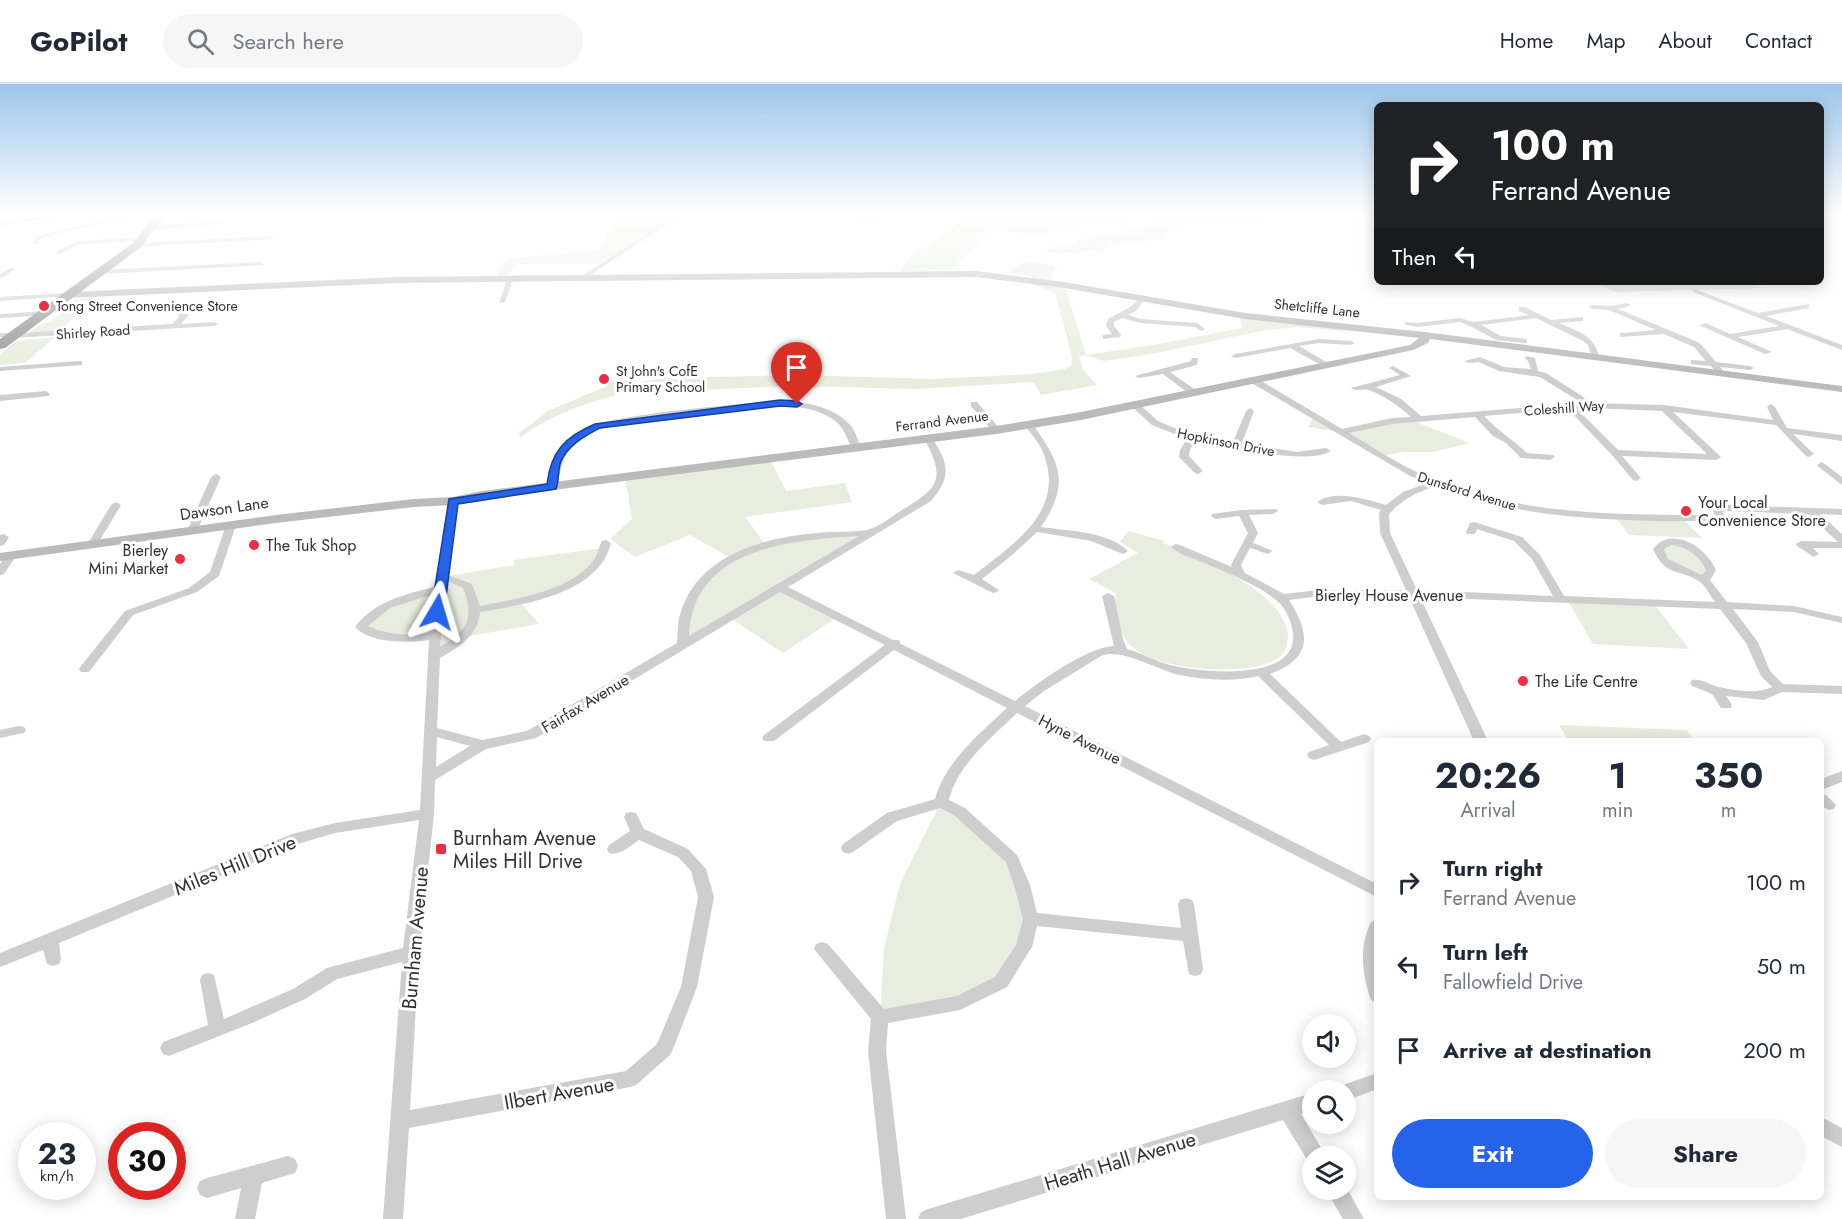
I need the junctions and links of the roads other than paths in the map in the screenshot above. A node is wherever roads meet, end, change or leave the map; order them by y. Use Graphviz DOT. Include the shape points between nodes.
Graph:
graph roads {
  1 [pos="107,268"];
  2 [pos="185,268"];
  3 [pos="225,268"];
  4 [pos="597,268"];
  5 [pos="12,269"];
  6 [pos="102,272"];
  7 [pos="0,277"];
  8 [pos="218,277"];
  9 [pos="582,278"];
  10 [pos="510,279"];
  11 [pos="1695,291"];
  12 [pos="69,296"];
  13 [pos="1143,298"];
  14 [pos="0,299"];
  15 [pos="490,300"];
  16 [pos="1627,305"];
  17 [pos="1806,306"];
  18 [pos="1592,307"];
  19 [pos="1610,308"];
  20 [pos="1522,309"];
  21 [pos="44,313"];
  22 [pos="181,315"];
  23 [pos="1120,315"];
  24 [pos="1758,315"];
  25 [pos="0,316"];
  26 [pos="1537,316"];
  27 [pos="1580,319"];
  28 [pos="1551,322"];
  29 [pos="214,324"];
  30 [pos="1407,324"];
  31 [pos="1473,324"];
  32 [pos="1199,325"];
  33 [pos="1703,325"];
  34 [pos="174,327"];
  35 [pos="1787,327"];
  36 [pos="1689,332"];
  37 [pos="1666,333"];
  38 [pos="9,335"];
  39 [pos="1425,335"];
  40 [pos="1623,335"];
  41 [pos="1106,336"];
  42 [pos="1730,336"];
  43 [pos="1457,340"];
  44 [pos="1345,341"];
  45 [pos="1524,341"];
  46 [pos="0,345"];
  47 [pos="1291,345"];
  48 [pos="1413,347"];
  49 [pos="1842,348"];
  50 [pos="1768,352"];
  51 [pos="1236,356"];
  52 [pos="1595,356"];
  53 [pos="1532,359"];
  54 [pos="1468,361"];
  55 [pos="1694,362"];
  56 [pos="79,363"];
  57 [pos="1205,365"];
  58 [pos="1325,365"];
  59 [pos="1718,368"];
  60 [pos="1750,368"];
  61 [pos="0,369"];
  62 [pos="1393,369"];
  63 [pos="1502,369"];
  64 [pos="1164,371"];
  65 [pos="1533,372"];
  66 [pos="1492,373"];
  67 [pos="1139,374"];
  68 [pos="1253,380"];
  69 [pos="1368,386"];
  70 [pos="1355,388"];
  71 [pos="1839,390"];
  72 [pos="1194,393"];
  73 [pos="46,394"];
  74 [pos="0,398"];
  75 [pos="974,404"];
  76 [pos="1135,405"];
  77 [pos="1592,405"];
  78 [pos="1771,407"];
  79 [pos="1571,408"];
  80 [pos="1663,408"];
  81 [pos="1250,411"];
  82 [pos="1479,415"];
  83 [pos="1418,418"];
  84 [pos="1028,424"];
  85 [pos="1782,426"];
  86 [pos="996,429"];
  87 [pos="1340,432"];
  88 [pos="928,438"];
  89 [pos="1192,438"];
  90 [pos="1840,440"];
  91 [pos="1237,444"];
  92 [pos="856,448"];
  93 [pos="1326,452"];
  94 [pos="1615,453"];
  95 [pos="1809,454"];
  96 [pos="1524,456"];
  97 [pos="1550,457"];
  98 [pos="1513,458"];
  99 [pos="1822,465"];
  100 [pos="1198,471"];
  101 [pos="216,477"];
  102 [pos="1636,478"];
  103 [pos="1842,482"];
  104 [pos="1435,484"];
  105 [pos="552,486"];
  106 [pos="453,501"];
  107 [pos="1322,502"];
  108 [pos="116,505"];
  109 [pos="1388,509"];
  110 [pos="1273,511"];
  111 [pos="1810,511"];
  112 [pos="1842,512"];
  113 [pos="1241,513"];
  114 [pos="1216,516"];
  115 [pos="1720,516"];
  116 [pos="1706,518"];
  117 [pos="231,525"];
  118 [pos="1036,529"];
  119 [pos="192,531"];
  120 [pos="870,532"];
  121 [pos="1114,532"];
  122 [pos="1471,532"];
  123 [pos="1842,542"];
  124 [pos="606,543"];
  125 [pos="1105,543"];
  126 [pos="1247,544"];
  127 [pos="92,545"];
  128 [pos="1176,547"];
  129 [pos="1123,551"];
  130 [pos="1268,551"];
  131 [pos="1814,554"];
  132 [pos="6,556"];
  133 [pos="0,572"];
  134 [pos="958,573"];
  135 [pos="1241,575"];
  136 [pos="975,579"];
  137 [pos="1704,580"];
  138 [pos="441,583"];
  139 [pos="782,588"];
  140 [pos="993,590"];
  141 [pos="1413,593"];
  142 [pos="1108,596"];
  143 [pos="1282,598"];
  144 [pos="1560,598"];
  145 [pos="1722,605"];
  146 [pos="475,610"];
  147 [pos="1842,620"];
  148 [pos="435,636"];
  149 [pos="895,643"];
  150 [pos="683,645"];
  151 [pos="1122,650"];
  152 [pos="434,656"];
  153 [pos="85,669"];
  154 [pos="1261,672"];
  155 [pos="1696,683"];
  156 [pos="1780,688"];
  157 [pos="1842,690"];
  158 [pos="1716,691"];
  159 [pos="1726,705"];
  160 [pos="1017,707"];
  161 [pos="19,730"];
  162 [pos="431,731"];
  163 [pos="0,734"];
  164 [pos="769,738"];
  165 [pos="1480,738"];
  166 [pos="1364,739"];
  167 [pos="482,745"];
  168 [pos="1339,747"];
  169 [pos="1314,755"];
  170 [pos="1842,776"];
  171 [pos="428,778"];
  172 [pos="1824,784"];
  173 [pos="941,802"];
  174 [pos="427,814"];
  175 [pos="848,848"];
  176 [pos="614,849"];
  177 [pos="1374,889"];
  178 [pos="1186,904"];
  179 [pos="1031,919"];
  180 [pos="1374,934"];
  181 [pos="1190,935"];
  182 [pos="50,940"];
  183 [pos="822,949"];
  184 [pos="411,953"];
  185 [pos="0,960"];
  186 [pos="53,960"];
  187 [pos="1195,969"];
  188 [pos="208,980"];
  189 [pos="1374,985"];
  190 [pos="880,1017"];
  191 [pos="217,1029"];
  192 [pos="169,1048"];
  193 [pos="1374,1083"];
  194 [pos="1356,1089"];
  195 [pos="1302,1105"];
  196 [pos="1288,1110"];
  197 [pos="401,1120"];
  198 [pos="1824,1128"];
  199 [pos="1842,1138"];
  200 [pos="1310,1146"];
  201 [pos="288,1166"];
  202 [pos="254,1175"];
  203 [pos="207,1188"];
  204 [pos="1342,1200"];
  205 [pos="246,1219"];
  206 [pos="393,1219"];
  207 [pos="896,1219"];
  208 [pos="928,1219"];
  209 [pos="1354,1219"];
  1 -- 6 [label="highway"];
  2 -- 6 [label="street"];
  3 -- 8 [label="street"];
  4 -- 9 [label="street"];
  5 -- 7 [label="street"];
  6 -- 12 [label="highway"];
  9 -- 10 [label="street, Shetcliffe Lane"];
  9 -- 13 [label="street, Shetcliffe Lane" via="976,274"];
  10 -- 12 [label="street, Shetcliffe Lane" via="377,281"];
  10 -- 15 [label="street" via="501,300"];
  11 -- 24 [label="street"];
  12 -- 14 [label="street"];
  12 -- 21 [label="highway"];
  13 -- 23 [label="street"];
  13 -- 39 [label="street, Shetcliffe Lane" via="1245,316"];
  16 -- 19 [label="street"];
  17 -- 24 [label="street"];
  18 -- 19 [label="street"];
  19 -- 37 [label="street"];
  20 -- 26 [label="street"];
  21 -- 25 [label="street"];
  21 -- 38 [label="highway"];
  22 -- 34 [label="street" via="185,315"];
  23 -- 32 [label="street" via="1141,321"];
  23 -- 41 [label="street" via="1110,326 1117,335"];
  24 -- 35 [label="street"];
  26 -- 28 [label="street"];
  26 -- 31 [label="street"];
  27 -- 28 [label="street"];
  28 -- 52 [label="street" via="1586,339"];
  29 -- 34 [label="street, Shirley Road"];
  30 -- 31 [label="street" via="1417,326 1458,318"];
  31 -- 45 [label="street" via="1499,338"];
  33 -- 42 [label="street"];
  34 -- 38 [label="street, Shirley Road"];
  35 -- 42 [label="street"];
  35 -- 49 [label="street"];
  36 -- 37 [label="street"];
  37 -- 40 [label="street"];
  37 -- 59 [label="street" via="1697,345"];
  38 -- 46 [label="highway"];
  39 -- 43 [label="street, Shetcliffe Lane"];
  39 -- 48 [label="street" via="1424,341"];
  42 -- 50 [label="street"];
  43 -- 48 [label="street, Ferrand Avenue"];
  43 -- 52 [label="street, Shetcliffe Lane"];
  44 -- 47 [label="street"];
  47 -- 51 [label="street" via="1247,350"];
  47 -- 58 [label="street"];
  48 -- 58 [label="street, Ferrand Avenue"];
  52 -- 59 [label="street, Shetcliffe Lane"];
  53 -- 65 [label="street"];
  54 -- 63 [label="street" via="1480,358"];
  55 -- 59 [label="street"];
  56 -- 61 [label="street"];
  57 -- 64 [label="street" via="1195,362"];
  58 -- 68 [label="street, Ferrand Avenue"];
  59 -- 60 [label="street"];
  59 -- 71 [label="street, Shetcliffe Lane"];
  62 -- 69 [label="street" via="1412,376"];
  63 -- 65 [label="street"];
  63 -- 66 [label="street"];
  64 -- 67 [label="street"];
  64 -- 72 [label="street"];
  65 -- 77 [label="street"];
  68 -- 72 [label="street, Ferrand Avenue"];
  68 -- 87 [label="street, Dunsford Avenue"];
  69 -- 70 [label="street"];
  69 -- 83 [label="street" via="1398,401"];
  72 -- 76 [label="street, Ferrand Avenue"];
  73 -- 74 [label="street"];
  75 -- 86 [label="street"];
  76 -- 84 [label="street, Ferrand Avenue"];
  76 -- 89 [label="street, Hopkinson Drive" via="1155,423"];
  77 -- 79 [label="street, Coleshill Way"];
  77 -- 80 [label="street, Coleshill Way"];
  78 -- 85 [label="street"];
  79 -- 82 [label="street, Coleshill Way"];
  79 -- 94 [label="street"];
  80 -- 85 [label="street, Coleshill Way"];
  80 -- 94 [label="street" via="1716,457"];
  81 -- 91 [label="street"];
  82 -- 83 [label="street, Coleshill Way"];
  82 -- 96 [label="street"];
  83 -- 87 [label="street, Coleshill Way"];
  84 -- 86 [label="street, Ferrand Avenue"];
  84 -- 118 [label="street" via="1046,450 1055,483 1051,501"];
  85 -- 90 [label="street, Coleshill Way"];
  85 -- 95 [label="street"];
  86 -- 88 [label="street, Ferrand Avenue"];
  87 -- 104 [label="street, Dunsford Avenue"];
  88 -- 92 [label="street, Ferrand Avenue"];
  88 -- 120 [label="street, Fairfax Avenue" via="943,467 940,486 928,499"];
  89 -- 91 [label="street, Hopkinson Drive"];
  89 -- 100 [label="street" via="1184,457"];
  91 -- 93 [label="street, Hopkinson Drive" via="1297,455"];
  92 -- 105 [label="street, Ferrand Avenue"];
  92 -- 105 [label="street" via="847,427 834,417 815,407 797,404 647,418 598,426 579,435 555,463"];
  94 -- 102 [label="street"];
  96 -- 97 [label="street"];
  96 -- 98 [label="street"];
  99 -- 103 [label="street"];
  101 -- 119 [label="street"];
  104 -- 109 [label="street" via="1413,489"];
  104 -- 116 [label="street, Dunsford Avenue" via="1500,504 1583,517"];
  105 -- 106 [label="street, Ferrand Avenue"];
  106 -- 117 [label="street, Dawson Lane"];
  106 -- 138 [label="street, Burnham Avenue"];
  107 -- 109 [label="street" via="1352,495"];
  108 -- 127 [label="street"];
  109 -- 141 [label="street" via="1384,513 1385,533"];
  110 -- 113 [label="street"];
  111 -- 112 [label="street"];
  111 -- 115 [label="street" via="1724,507 1718,511"];
  111 -- 123 [label="street"];
  113 -- 114 [label="street"];
  113 -- 126 [label="street" via="1253,533"];
  117 -- 119 [label="street, Dawson Lane"];
  117 -- 153 [label="street" via="215,573 193,590 129,613"];
  118 -- 125 [label="street"];
  118 -- 136 [label="street"];
  119 -- 127 [label="street, Dawson Lane"];
  120 -- 139 [label="street, Fairfax Avenue"];
  120 -- 150 [label="street, Fairfax Avenue" via="817,535 765,544 730,558 699,585 685,615"];
  121 -- 125 [label="street"];
  122 -- 144 [label="street" via="1474,525 1518,538 1536,556"];
  123 -- 131 [label="street" via="1839,546 1801,544"];
  124 -- 146 [label="street" via="601,558 582,577 556,591"];
  125 -- 129 [label="street"];
  126 -- 130 [label="street"];
  126 -- 135 [label="street" via="1236,565"];
  127 -- 132 [label="street, Dawson Lane"];
  128 -- 135 [label="street"];
  132 -- 133 [label="street"];
  134 -- 136 [label="street"];
  135 -- 143 [label="street"];
  136 -- 140 [label="street"];
  137 -- 137 [label="street" via="1664,561 1658,549 1660,544 1669,540 1679,543 1705,558 1711,570"];
  137 -- 145 [label="street"];
  138 -- 146 [label="street" via="452,579 468,586"];
  138 -- 148 [label="street, Burnham Avenue"];
  138 -- 148 [label="street" via="370,615 361,627 390,638"];
  139 -- 149 [label="street, Hyne Avenue"];
  139 -- 150 [label="street, Fairfax Avenue"];
  141 -- 143 [label="street, Bierley House Avenue" via="1319,593"];
  141 -- 144 [label="street, Bierley House Avenue"];
  141 -- 165 [label="street"];
  142 -- 151 [label="street"];
  143 -- 154 [label="street, Bierley House Avenue" via="1295,617 1299,649 1288,662"];
  144 -- 145 [label="street, Bierley House Avenue"];
  145 -- 147 [label="street, Bierley House Avenue" via="1794,609"];
  145 -- 156 [label="street" via="1752,642 1765,673"];
  146 -- 152 [label="street" via="473,626 464,637"];
  148 -- 152 [label="street, Burnham Avenue"];
  149 -- 160 [label="street, Hyne Avenue"];
  149 -- 164 [label="street"];
  150 -- 167 [label="street, Fairfax Avenue" via="531,735"];
  151 -- 154 [label="street, Bierley House Avenue" via="1145,661 1190,673"];
  151 -- 160 [label="street" via="1105,650"];
  152 -- 162 [label="street, Burnham Avenue"];
  154 -- 168 [label="street"];
  155 -- 158 [label="street"];
  156 -- 157 [label="street"];
  156 -- 158 [label="street" via="1764,696"];
  158 -- 159 [label="street"];
  160 -- 173 [label="street" via="967,756 941,793"];
  160 -- 177 [label="street, Hyne Avenue"];
  161 -- 163 [label="street"];
  162 -- 167 [label="street, Fairfax Avenue"];
  162 -- 171 [label="street, Burnham Avenue"];
  166 -- 168 [label="street"];
  167 -- 171 [label="street, Fairfax Avenue"];
  168 -- 169 [label="street"];
  170 -- 172 [label="street"];
  171 -- 174 [label="street, Burnham Avenue"];
  173 -- 175 [label="street" via="892,817"];
  173 -- 179 [label="street" via="960,812 1012,859"];
  174 -- 182 [label="street, Miles Hill Drive" via="297,838"];
  174 -- 184 [label="street, Burnham Avenue"];
  176 -- 197 [label="street, Ilbert Avenue" via="635,825 683,853 698,869 706,897 689,987 663,1048 630,1079"];
  178 -- 181 [label="street"];
  179 -- 181 [label="street"];
  179 -- 190 [label="street" via="1024,947 1001,982 960,1003"];
  180 -- 189 [label="street"];
  181 -- 187 [label="street"];
  182 -- 185 [label="street, Miles Hill Drive"];
  182 -- 186 [label="street"];
  183 -- 190 [label="street"];
  184 -- 191 [label="street" via="333,973 299,994"];
  184 -- 197 [label="street, Burnham Avenue"];
  188 -- 191 [label="street"];
  190 -- 207 [label="street" via="877,1051"];
  191 -- 192 [label="street"];
  193 -- 194 [label="street"];
  195 -- 196 [label="street, Heath Hall Avenue"];
  196 -- 200 [label="street"];
  196 -- 208 [label="street, Heath Hall Avenue"];
  197 -- 206 [label="street, Burnham Avenue"];
  198 -- 199 [label="street"];
  201 -- 202 [label="street"];
  202 -- 203 [label="street"];
  202 -- 205 [label="street"];
  204 -- 209 [label="street"];
}
